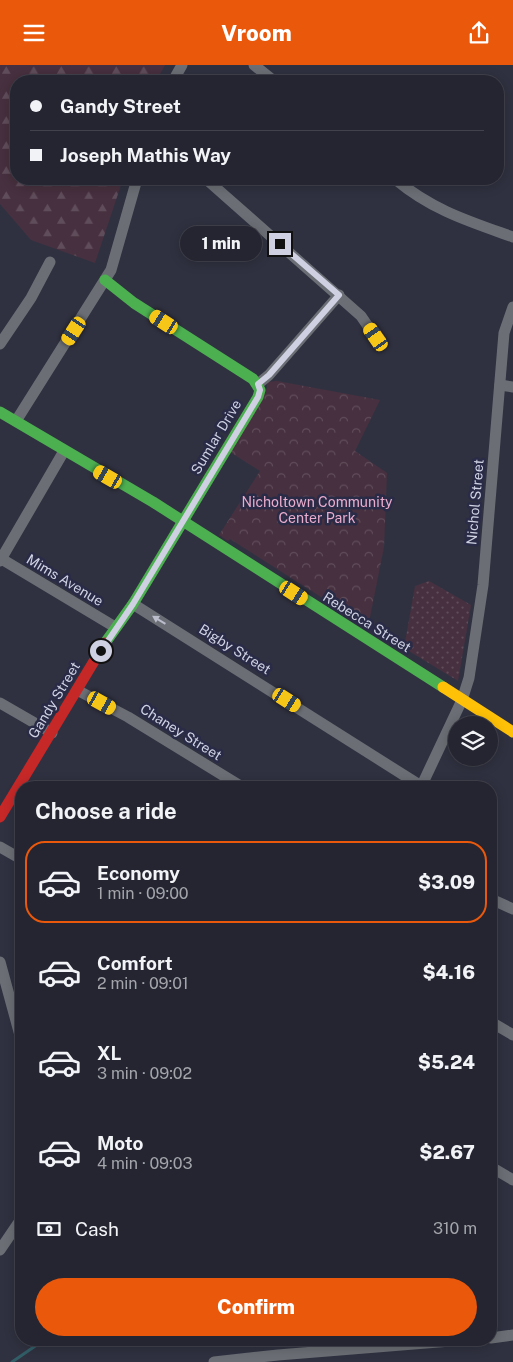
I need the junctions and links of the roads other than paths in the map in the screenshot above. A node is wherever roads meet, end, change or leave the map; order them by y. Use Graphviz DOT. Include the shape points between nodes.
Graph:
graph roads {
  1 [pos="254,65"];
  2 [pos="266,75"];
  3 [pos="135,185"];
  4 [pos="213,185"];
  5 [pos="404,185"];
  6 [pos="513,237"];
  7 [pos="50,263"];
  8 [pos="105,280"];
  9 [pos="339,295"];
  10 [pos="513,307"];
  11 [pos="376,337"];
  12 [pos="0,344"];
  13 [pos="258,384"];
  14 [pos="500,385"];
  15 [pos="513,387"];
  16 [pos="0,411"];
  17 [pos="16,421"];
  18 [pos="64,451"];
  19 [pos="182,522"];
  20 [pos="0,560"];
  21 [pos="133,604"];
  22 [pos="115,627"];
  23 [pos="77,690"];
  24 [pos="462,701"];
  25 [pos="0,703"];
  26 [pos="513,732"];
  27 [pos="52,733"];
  28 [pos="22,781"];
  29 [pos="232,781"];
  30 [pos="412,781"];
  31 [pos="424,781"];
  32 [pos="15,793"];
  33 [pos="0,817"];
  34 [pos="0,847"];
  35 [pos="15,856"];
  36 [pos="497,902"];
  37 [pos="513,909"];
  38 [pos="0,962"];
  39 [pos="15,1004"];
  40 [pos="497,1026"];
  41 [pos="513,1035"];
  42 [pos="497,1171"];
  43 [pos="513,1180"];
  44 [pos="15,1228"];
  45 [pos="0,1249"];
  46 [pos="513,1335"];
  47 [pos="497,1337"];
  48 [pos="388,1346"];
  49 [pos="214,1362"];
  1 -- 2 [label="street"];
  3 -- 8 [label="street"];
  4 -- 9 [label="street"];
  5 -- 6 [label="street" via="434,206"];
  7 -- 12 [label="street"];
  8 -- 13 [label="street" via="134,303"];
  8 -- 17 [label="street"];
  9 -- 11 [label="street" via="361,316"];
  9 -- 13 [label="street"];
  10 -- 14 [label="street, Nichol Street" via="504,333"];
  13 -- 19 [label="street, Sumlar Drive" via="258,397"];
  14 -- 15 [label="street"];
  14 -- 24 [label="street, Nichol Street" via="483,585 469,678"];
  16 -- 17 [label="street, Rebecca Street"];
  17 -- 18 [label="street, Rebecca Street"];
  18 -- 19 [label="street, Rebecca Street"];
  18 -- 20 [label="street"];
  19 -- 21 [label="street, Gandy Street"];
  19 -- 24 [label="street, Rebecca Street"];
  20 -- 22 [label="street, Mims Avenue"];
  21 -- 22 [label="street, Gandy Street"];
  30 -- 21 [label="street, Bigby Street, one-way"];
  22 -- 23 [label="street, Gandy Street"];
  23 -- 27 [label="street, Gandy Street"];
  23 -- 29 [label="street, Chaney Street"];
  24 -- 26 [label="street, Rebecca Street"];
  24 -- 31 [label="street, Nichol Street"];
  25 -- 27 [label="street"];
  27 -- 28 [label="street, Gandy Street"];
  32 -- 33 [label="street, Gandy Street"];
  34 -- 35 [label="street"];
  36 -- 37 [label="street"];
  38 -- 39 [label="street"];
  40 -- 41 [label="street"];
  42 -- 43 [label="street"];
  44 -- 45 [label="street"];
  46 -- 47 [label="street"];
  48 -- 49 [label="street"];
}
